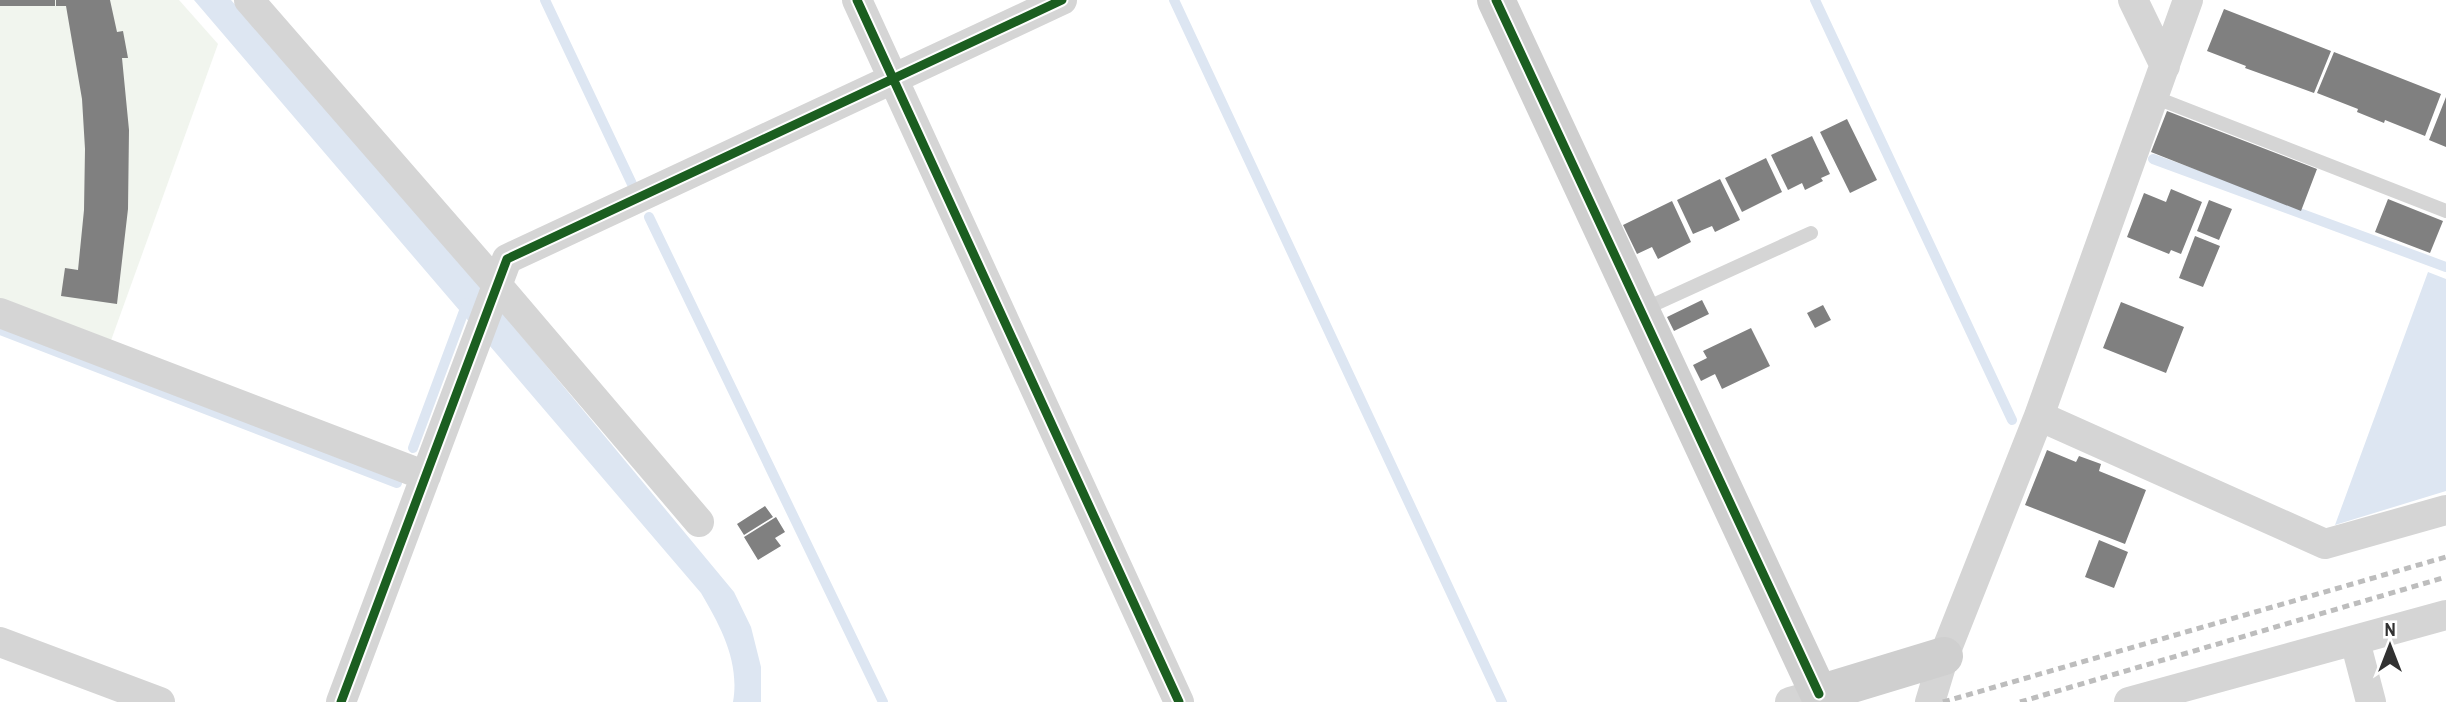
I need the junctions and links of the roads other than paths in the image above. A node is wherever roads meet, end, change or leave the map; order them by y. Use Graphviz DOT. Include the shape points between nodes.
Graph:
graph roads {
  1 [pos="249,0"];
  2 [pos="857,0"];
  3 [pos="1062,0"];
  4 [pos="1496,0"];
  5 [pos="2133,0"];
  6 [pos="2188,0"];
  7 [pos="2165,66"];
  8 [pos="894,78"];
  9 [pos="2154,97"];
  10 [pos="2446,211"];
  11 [pos="1811,233"];
  12 [pos="496,292"];
  13 [pos="1640,310"];
  14 [pos="0,313"];
  15 [pos="2039,416"];
  16 [pos="426,476"];
  17 [pos="2446,510"];
  18 [pos="699,523"];
  19 [pos="2446,615"];
  20 [pos="2355,641"];
  21 [pos="0,642"];
  22 [pos="1944,656"];
  23 [pos="1805,698"];
  24 [pos="160,702"];
  25 [pos="341,702"];
  26 [pos="1179,702"];
  27 [pos="1930,702"];
  28 [pos="2129,702"];
  29 [pos="2371,702"];
  1 -- 12 [label="street"];
  2 -- 8 [label="street"];
  3 -- 8 [label="street"];
  4 -- 13 [label="street"];
  5 -- 7 [label="street"];
  6 -- 7 [label="street"];
  7 -- 9 [label="street"];
  8 -- 12 [label="street" via="508,259"];
  8 -- 26 [label="street"];
  9 -- 10 [label="lane"];
  9 -- 15 [label="street"];
  11 -- 13 [label="lane"];
  12 -- 16 [label="street"];
  12 -- 18 [label="street"];
  13 -- 23 [label="street"];
  14 -- 16 [label="street"];
  15 -- 17 [label="street" via="2325,544"];
  15 -- 22 [label="street"];
  16 -- 25 [label="street"];
  19 -- 20 [label="street"];
  20 -- 28 [label="street"];
  20 -- 29 [label="street"];
  21 -- 24 [label="street"];
  22 -- 23 [label="street"];
  22 -- 27 [label="street"];
}
